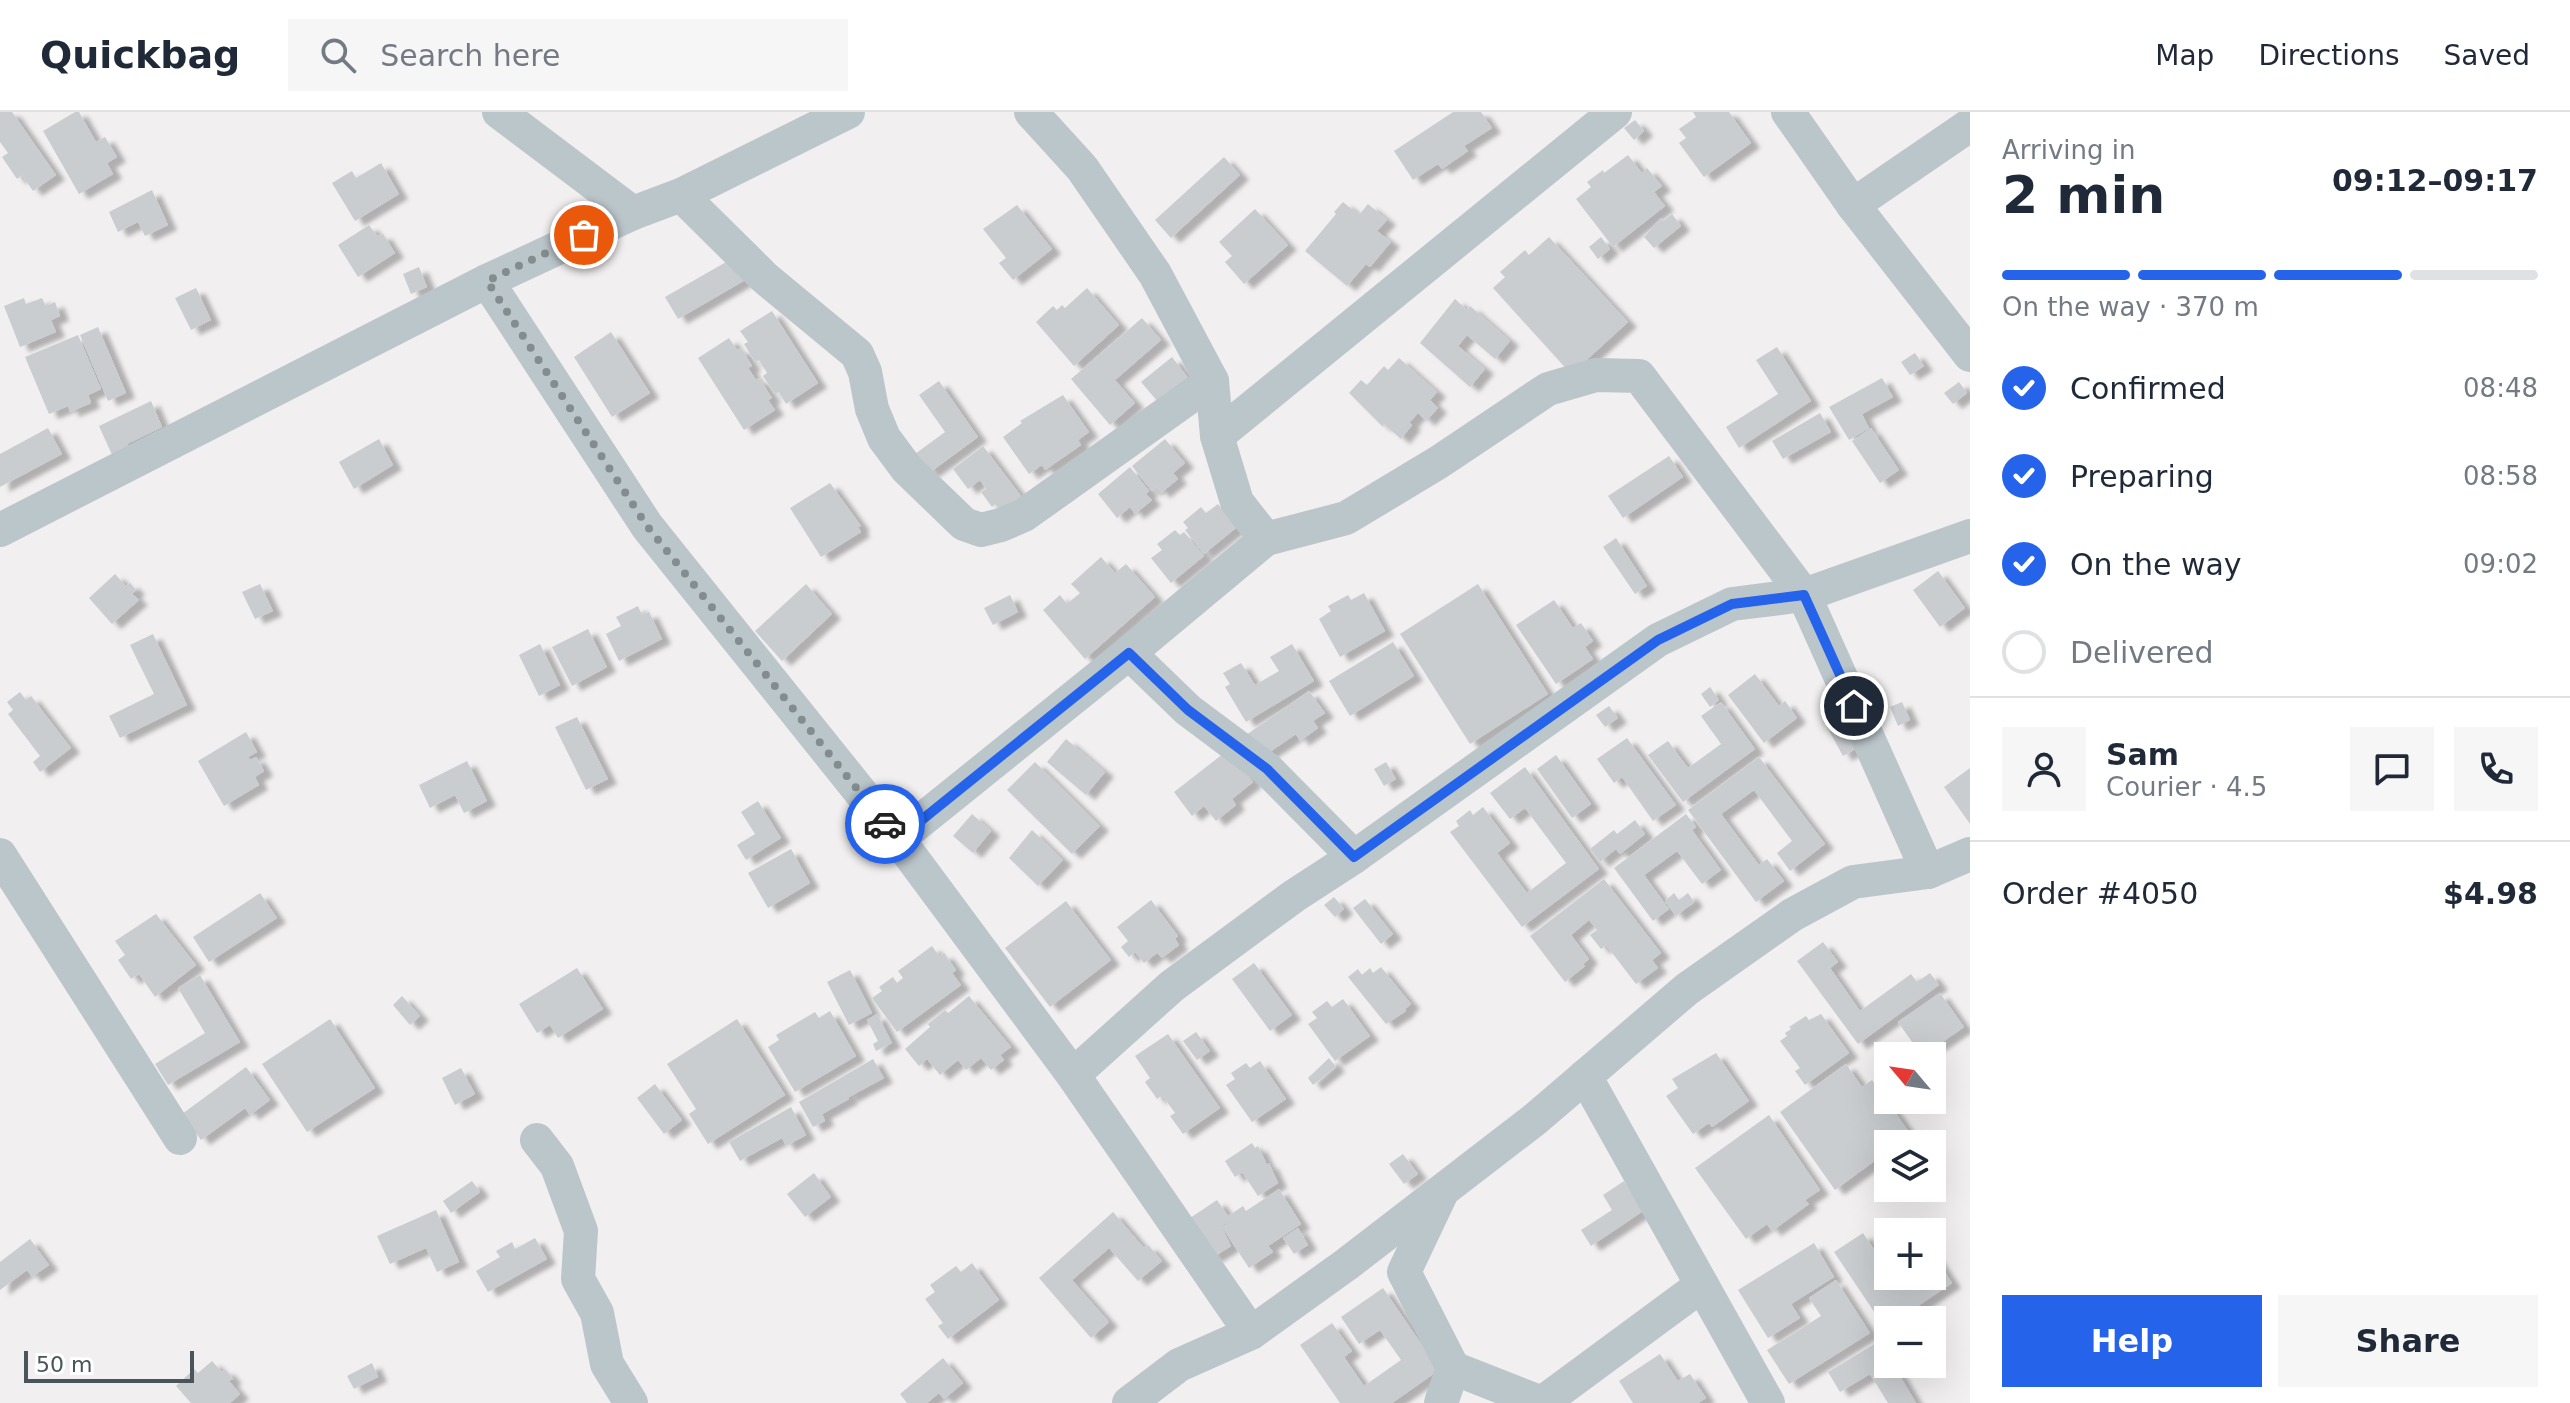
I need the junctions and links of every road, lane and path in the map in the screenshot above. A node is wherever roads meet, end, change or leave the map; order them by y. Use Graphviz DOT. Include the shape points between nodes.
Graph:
graph roads {
  1 [pos="499,112"];
  2 [pos="848,112"];
  3 [pos="1031,112"];
  4 [pos="1615,112"];
  5 [pos="1788,112"];
  6 [pos="1970,125"];
  7 [pos="681,195"];
  8 [pos="1853,205"];
  9 [pos="633,213"];
  10 [pos="487,281"];
  11 [pos="1970,355"];
  12 [pos="1212,381"];
  13 [pos="1217,436"];
  14 [pos="0,530"];
  15 [pos="1970,536"];
  16 [pos="1266,539"];
  17 [pos="1804,595"];
  18 [pos="1129,653"];
  19 [pos="898,839"];
  20 [pos="1970,854"];
  21 [pos="0,855"];
  22 [pos="1354,857"];
  23 [pos="1928,872"];
  24 [pos="1073,1075"];
  25 [pos="1585,1076"];
  26 [pos="180,1138"];
  27 [pos="537,1140"];
  28 [pos="1444,1187"];
  29 [pos="1702,1285"];
  30 [pos="1251,1333"];
  31 [pos="1453,1368"];
  32 [pos="631,1403"];
  33 [pos="1129,1403"];
  34 [pos="1441,1403"];
  35 [pos="1768,1403"];
  1 -- 9 [label="street"];
  2 -- 7 [label="street"];
  3 -- 12 [label="street" via="1082,168 1155,274"];
  4 -- 13 [label="street"];
  5 -- 8 [label="street"];
  6 -- 8 [label="street"];
  7 -- 9 [label="street"];
  7 -- 12 [label="street" via="765,278 857,354 884,438 907,469 964,524 981,530 1024,515"];
  8 -- 11 [label="street"];
  9 -- 10 [label="street"];
  10 -- 14 [label="street"];
  10 -- 19 [label="street" via="647,526"];
  12 -- 13 [label="street"];
  13 -- 16 [label="street" via="1237,502"];
  15 -- 17 [label="street"];
  16 -- 17 [label="street" via="1346,518 1548,389 1596,375 1639,376"];
  16 -- 18 [label="street"];
  17 -- 22 [label="street" via="1732,604 1658,640"];
  17 -- 23 [label="street"];
  18 -- 19 [label="street"];
  18 -- 22 [label="street" via="1188,710 1267,769"];
  19 -- 24 [label="street"];
  20 -- 23 [label="street"];
  21 -- 26 [label="street"];
  22 -- 24 [label="street" via="1172,986"];
  23 -- 25 [label="street" via="1853,882 1792,915 1687,989"];
  24 -- 30 [label="street"];
  25 -- 28 [label="street"];
  25 -- 29 [label="street"];
  27 -- 32 [label="street" via="557,1166 581,1231 578,1279 597,1313 607,1364"];
  28 -- 30 [label="street"];
  28 -- 31 [label="street" via="1404,1272"];
  29 -- 31 [label="street" via="1542,1403"];
  29 -- 35 [label="street"];
  30 -- 33 [label="street" via="1179,1365"];
  31 -- 34 [label="street"];
}
